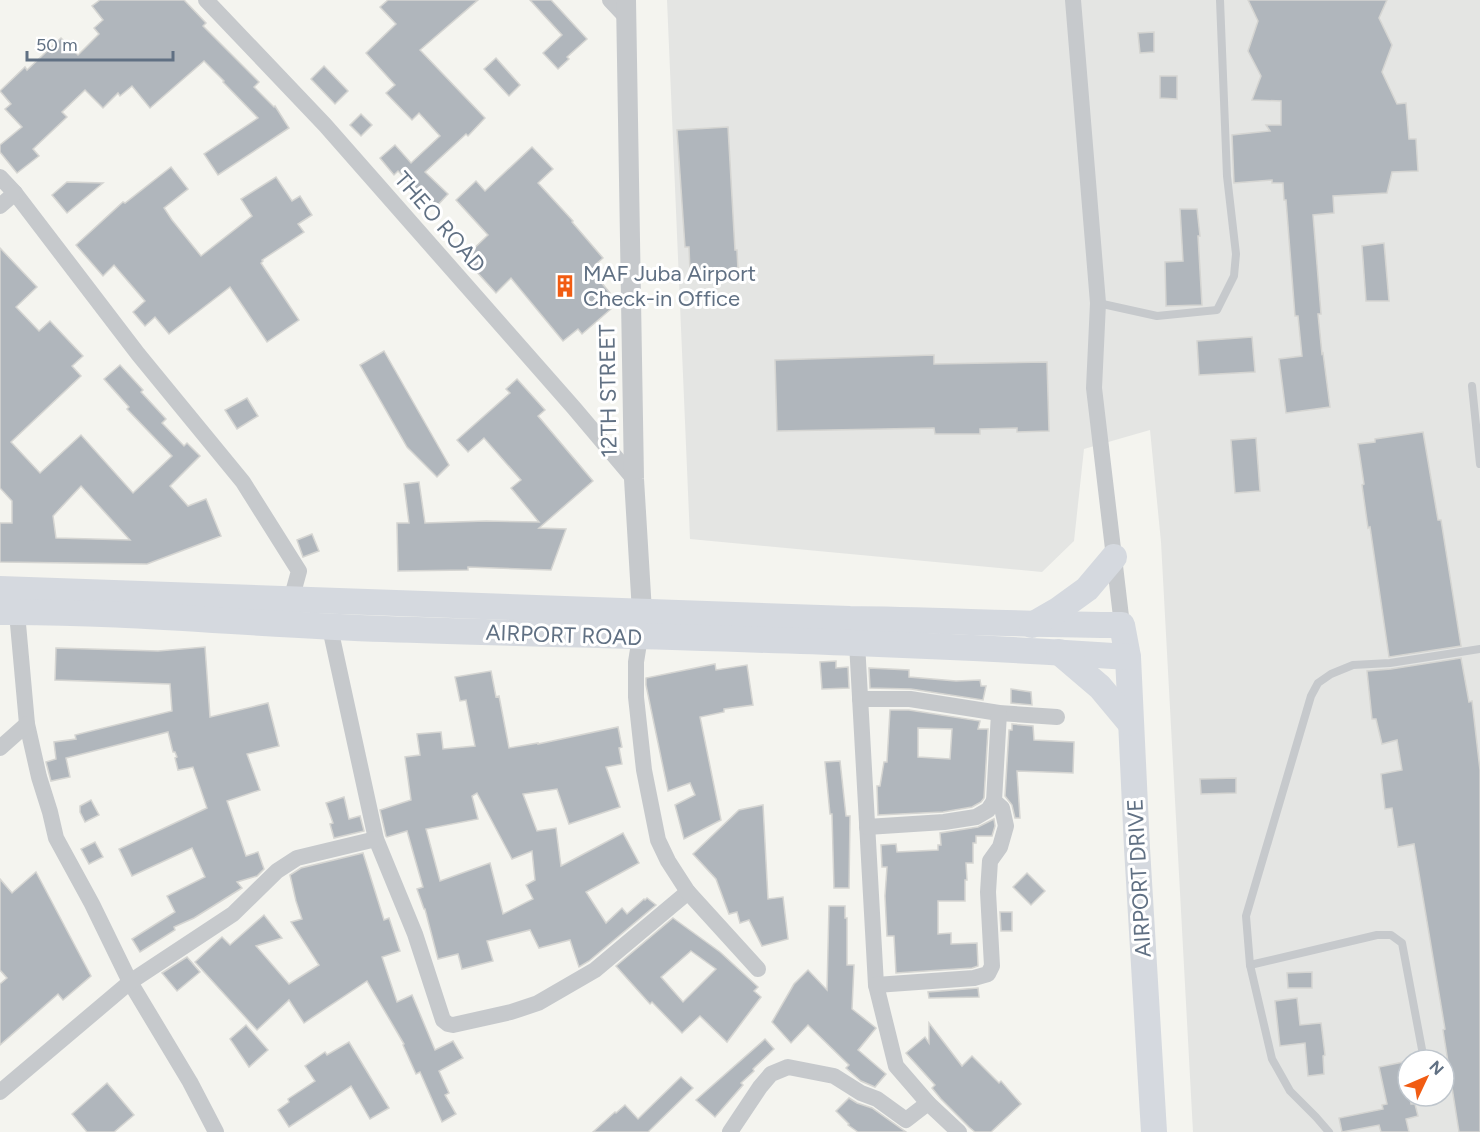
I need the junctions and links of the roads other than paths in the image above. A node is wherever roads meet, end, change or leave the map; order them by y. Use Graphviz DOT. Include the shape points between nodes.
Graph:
graph roads {
  1 [pos="206,0"];
  2 [pos="610,0"];
  3 [pos="1073,0"];
  4 [pos="1220,0"];
  5 [pos="626,9"];
  6 [pos="0,177"];
  7 [pos="15,193"];
  8 [pos="0,206"];
  9 [pos="1098,303"];
  10 [pos="1472,386"];
  11 [pos="1480,464"];
  12 [pos="634,479"];
  13 [pos="1114,557"];
  14 [pos="0,589"];
  15 [pos="291,600"];
  16 [pos="10,612"];
  17 [pos="642,612"];
  18 [pos="1032,625"];
  19 [pos="1122,625"];
  20 [pos="330,628"];
  21 [pos="639,638"];
  22 [pos="857,643"];
  23 [pos="1480,649"];
  24 [pos="1059,652"];
  25 [pos="1128,657"];
  26 [pos="860,699"];
  27 [pos="999,713"];
  28 [pos="1057,717"];
  29 [pos="1130,723"];
  30 [pos="27,724"];
  31 [pos="0,748"];
  32 [pos="994,801"];
  33 [pos="867,827"];
  34 [pos="376,838"];
  35 [pos="688,892"];
  36 [pos="1250,965"];
  37 [pos="758,969"];
  38 [pos="130,982"];
  39 [pos="876,985"];
  40 [pos="1422,1048"];
  41 [pos="0,1092"];
  42 [pos="928,1103"];
  43 [pos="216,1132"];
  44 [pos="730,1132"];
  45 [pos="959,1132"];
  46 [pos="1154,1132"];
  47 [pos="1329,1132"];
  1 -- 12 [label="street, THEO ROAD" via="325,125"];
  2 -- 5 [label="street"];
  3 -- 9 [label="street"];
  4 -- 9 [label="lane" via="1227,176 1236,254 1234,276 1217,310 1157,316"];
  5 -- 12 [label="street, 12TH STREET"];
  6 -- 7 [label="street"];
  7 -- 8 [label="street"];
  7 -- 15 [label="street" via="138,354 243,482 299,571"];
  9 -- 13 [label="street" via="1094,388"];
  10 -- 11 [label="lane"];
  12 -- 17 [label="street, 12TH STREET"];
  13 -- 18 [label="main road" via="1087,589"];
  13 -- 19 [label="street"];
  14 -- 15 [label="main road, AIRPORT ROAD"];
  15 -- 17 [label="main road, AIRPORT ROAD"];
  16 -- 20 [label="main road, AIRPORT ROAD"];
  16 -- 30 [label="street" via="18,624"];
  17 -- 18 [label="main road, AIRPORT ROAD"];
  17 -- 21 [label="street, 12TH STREET"];
  18 -- 19 [label="main road, AIRPORT ROAD"];
  19 -- 25 [label="main road, AIRPORT DRIVE"];
  20 -- 21 [label="main road, AIRPORT ROAD"];
  20 -- 34 [label="street"];
  21 -- 22 [label="main road, AIRPORT ROAD"];
  21 -- 35 [label="street" via="636,697 657,840"];
  22 -- 24 [label="main road, AIRPORT ROAD"];
  22 -- 26 [label="street"];
  23 -- 36 [label="lane" via="1353,665 1318,683 1246,916"];
  24 -- 25 [label="main road, AIRPORT ROAD"];
  24 -- 29 [label="main road" via="1100,687"];
  25 -- 29 [label="main road, AIRPORT DRIVE"];
  26 -- 27 [label="street" via="910,699"];
  26 -- 33 [label="street"];
  27 -- 28 [label="street"];
  27 -- 32 [label="street"];
  29 -- 46 [label="main road, AIRPORT DRIVE"];
  30 -- 31 [label="street"];
  30 -- 38 [label="street" via="56,838"];
  32 -- 33 [label="street" via="976,817"];
  32 -- 39 [label="street" via="1002,808 1006,826 1000,847 990,861 992,966 988,974"];
  33 -- 39 [label="street"];
  34 -- 35 [label="street" via="411,924 443,1020 453,1025 538,1003 596,970"];
  34 -- 38 [label="street" via="286,864 233,914"];
  35 -- 37 [label="street"];
  36 -- 40 [label="lane" via="1391,935 1402,943"];
  36 -- 47 [label="lane" via="1272,1059 1290,1091"];
  38 -- 41 [label="street"];
  38 -- 43 [label="street"];
  39 -- 42 [label="street" via="896,1066"];
  42 -- 44 [label="street" via="906,1120 834,1076 788,1067 771,1074"];
  42 -- 45 [label="street"];
}
